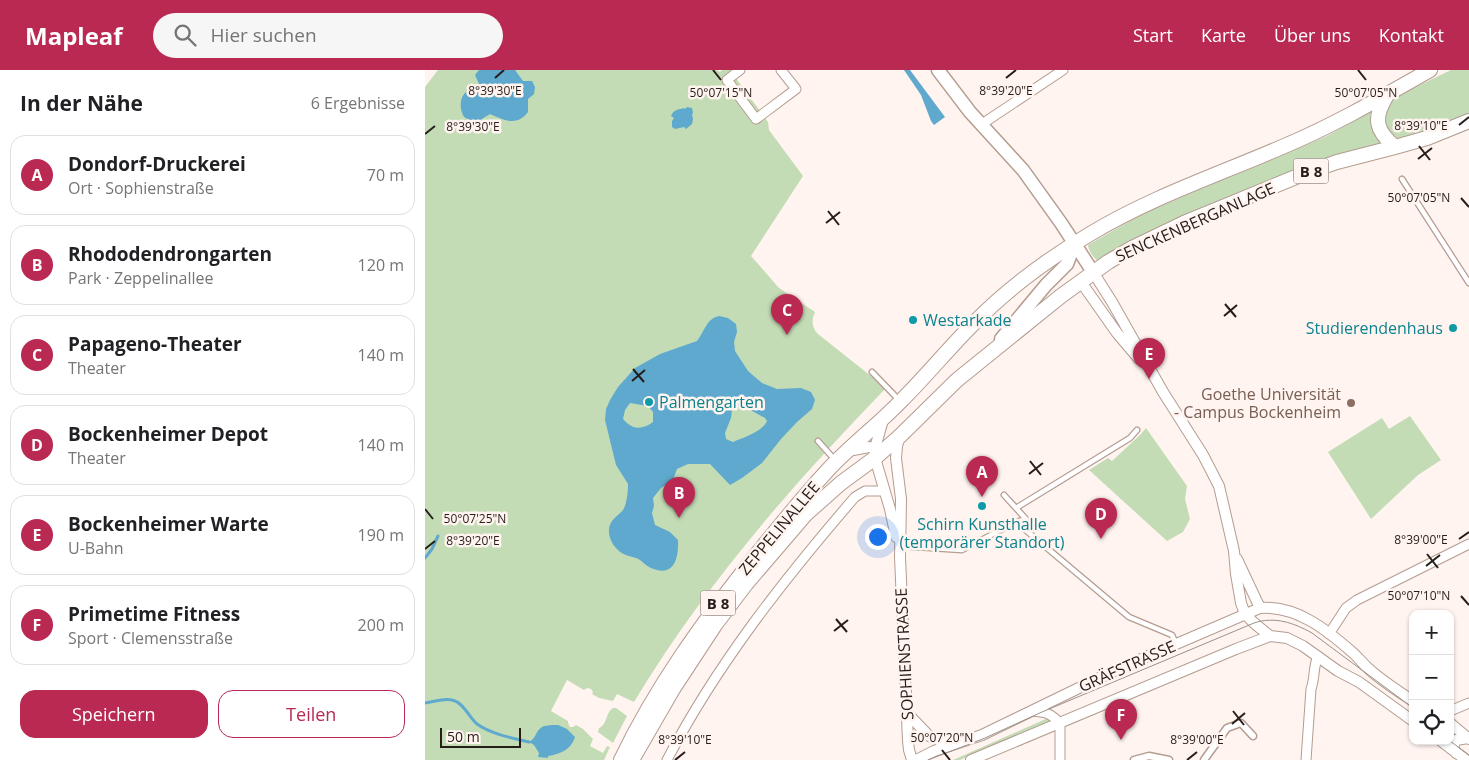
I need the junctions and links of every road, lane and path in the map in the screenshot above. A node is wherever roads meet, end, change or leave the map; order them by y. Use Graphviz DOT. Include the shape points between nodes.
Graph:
graph roads {
  1 [pos="740,70"];
  2 [pos="781,70"];
  3 [pos="938,70"];
  4 [pos="1063,70"];
  5 [pos="1430,70"];
  6 [pos="1387,94"];
  7 [pos="1469,121"];
  8 [pos="982,124"];
  9 [pos="1395,148"];
  10 [pos="1402,179"];
  11 [pos="1075,244"];
  12 [pos="1093,272"];
  13 [pos="1081,282"];
  14 [pos="1469,283"];
  15 [pos="990,353"];
  16 [pos="872,372"];
  17 [pos="1154,376"];
  18 [pos="901,402"];
  19 [pos="883,420"];
  20 [pos="1137,430"];
  21 [pos="900,436"];
  22 [pos="818,441"];
  23 [pos="847,451"];
  24 [pos="877,452"];
  25 [pos="836,461"];
  26 [pos="896,463"];
  27 [pos="885,491"];
  28 [pos="1004,495"];
  29 [pos="1016,508"];
  30 [pos="1016,522"];
  31 [pos="1469,544"];
  32 [pos="900,546"];
  33 [pos="1234,551"];
  34 [pos="900,558"];
  35 [pos="1260,608"];
  36 [pos="1245,614"];
  37 [pos="1257,626"];
  38 [pos="1329,634"];
  39 [pos="1271,636"];
  40 [pos="1176,644"];
  41 [pos="1236,649"];
  42 [pos="1318,656"];
  43 [pos="1410,700"];
  44 [pos="1469,703"];
  45 [pos="1454,709"];
  46 [pos="1032,711"];
  47 [pos="907,714"];
  48 [pos="1409,717"];
  49 [pos="1060,723"];
  50 [pos="1454,726"];
  51 [pos="1253,736"];
  52 [pos="1469,738"];
  53 [pos="950,745"];
  54 [pos="1446,745"];
  55 [pos="1456,753"];
  56 [pos="909,757"];
  57 [pos="621,760"];
  58 [pos="633,760"];
  59 [pos="667,760"];
  60 [pos="916,760"];
  61 [pos="971,760"];
  62 [pos="1059,760"];
  63 [pos="1134,760"];
  64 [pos="1169,760"];
  65 [pos="1203,760"];
  66 [pos="1306,760"];
  67 [pos="1466,760"];
  1 -- 2 [label="street" via="727,80 756,120 796,89"];
  3 -- 8 [label="main road"];
  4 -- 8 [label="street"];
  5 -- 6 [label="main road, SENCKENBERGANLAGE / B 8"];
  6 -- 9 [label="main road" via="1378,111 1377,123"];
  6 -- 11 [label="main road, SENCKENBERGANLAGE / B 8" via="1292,143 1135,208"];
  7 -- 9 [label="main road, SENCKENBERGANLAGE / B 8"];
  8 -- 11 [label="main road" via="1023,170"];
  9 -- 12 [label="main road, SENCKENBERGANLAGE / B 8" via="1308,172 1158,235"];
  10 -- 14 [label="lane"];
  11 -- 12 [label="main road"];
  11 -- 15 [label="main road" via="1067,264"];
  11 -- 18 [label="main road, ZEPPELINALLEE / B 8" via="1008,292 975,322"];
  12 -- 13 [label="main road, ZEPPELINALLEE / B 8"];
  12 -- 17 [label="street"];
  13 -- 15 [label="main road, ZEPPELINALLEE / B 8"];
  13 -- 17 [label="street" via="1117,333"];
  15 -- 21 [label="main road, ZEPPELINALLEE / B 8" via="957,380"];
  16 -- 18 [label="lane"];
  17 -- 33 [label="street" via="1219,486"];
  18 -- 19 [label="main road, ZEPPELINALLEE / B 8"];
  19 -- 23 [label="main road, ZEPPELINALLEE / B 8"];
  19 -- 24 [label="street"];
  20 -- 29 [label="lane" via="1130,438"];
  21 -- 24 [label="main road, ZEPPELINALLEE / B 8"];
  21 -- 26 [label="street, SOPHIENSTRASSE"];
  22 -- 25 [label="lane"];
  23 -- 24 [label="street" via="861,448"];
  23 -- 25 [label="main road, ZEPPELINALLEE / B 8"];
  24 -- 26 [label="street" via="890,456"];
  24 -- 27 [label="street, SOPHIENSTRASSE"];
  24 -- 58 [label="main road, ZEPPELINALLEE / B 8" via="806,514 747,584 677,681"];
  25 -- 57 [label="main road, ZEPPELINALLEE / B 8" via="707,618 664,683"];
  26 -- 32 [label="street, SOPHIENSTRASSE" via="901,499"];
  27 -- 34 [label="street, SOPHIENSTRASSE"];
  27 -- 59 [label="street" via="865,491 855,496 794,569 719,674"];
  28 -- 29 [label="lane"];
  29 -- 30 [label="lane" via="1026,519"];
  30 -- 32 [label="lane" via="962,550"];
  30 -- 40 [label="lane" via="1129,617 1172,635"];
  31 -- 38 [label="street" via="1357,600 1346,608"];
  32 -- 34 [label="street, SOPHIENSTRASSE"];
  33 -- 35 [label="street"];
  33 -- 36 [label="street" via="1239,597"];
  34 -- 47 [label="street, SOPHIENSTRASSE"];
  35 -- 36 [label="street, GRÄFSTRASSE"];
  35 -- 37 [label="street, GRÄFSTRASSE"];
  35 -- 38 [label="street" via="1277,608 1301,615"];
  36 -- 37 [label="street"];
  36 -- 40 [label="street, GRÄFSTRASSE"];
  37 -- 39 [label="street"];
  37 -- 41 [label="street, GRÄFSTRASSE"];
  38 -- 43 [label="street"];
  39 -- 41 [label="street, GRÄFSTRASSE"];
  39 -- 42 [label="street" via="1287,638"];
  40 -- 46 [label="street, GRÄFSTRASSE"];
  41 -- 49 [label="street, GRÄFSTRASSE"];
  42 -- 48 [label="street"];
  42 -- 66 [label="street" via="1311,689"];
  44 -- 45 [label="street"];
  46 -- 49 [label="street" via="1051,714"];
  46 -- 53 [label="street, GRÄFSTRASSE"];
  47 -- 53 [label="street" via="929,736"];
  47 -- 56 [label="street, SOPHIENSTRASSE"];
  49 -- 61 [label="street, GRÄFSTRASSE"];
  49 -- 62 [label="street"];
  50 -- 52 [label="street"];
  51 -- 65 [label="street" via="1241,723 1227,728"];
  52 -- 55 [label="street" via="1456,740 1453,747"];
  53 -- 60 [label="street, GRÄFSTRASSE"];
  54 -- 55 [label="street"];
  55 -- 67 [label="street"];
  63 -- 64 [label="street" via="1149,756"];
}
